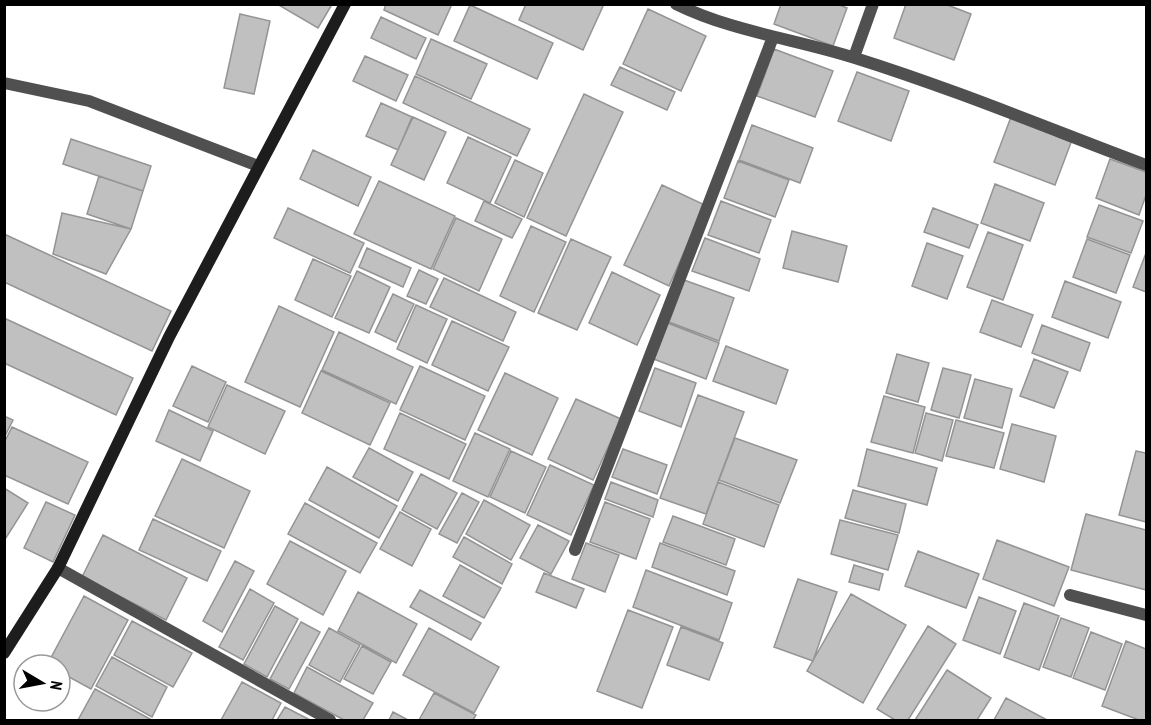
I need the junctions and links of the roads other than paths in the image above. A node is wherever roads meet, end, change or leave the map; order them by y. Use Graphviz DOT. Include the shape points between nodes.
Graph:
graph roads {
  1 [pos="345,4"];
  2 [pos="676,4"];
  3 [pos="873,4"];
  4 [pos="773,37"];
  5 [pos="854,57"];
  6 [pos="4,83"];
  7 [pos="1146,165"];
  8 [pos="258,166"];
  9 [pos="575,550"];
  10 [pos="58,568"];
  11 [pos="1070,595"];
  12 [pos="1146,615"];
  13 [pos="4,653"];
  14 [pos="330,720"];
  1 -- 8 [label="street"];
  2 -- 4 [label="street" via="697,15"];
  3 -- 5 [label="street"];
  4 -- 5 [label="street"];
  4 -- 9 [label="street"];
  5 -- 7 [label="street"];
  6 -- 8 [label="street" via="89,101"];
  8 -- 10 [label="street" via="169,337"];
  10 -- 13 [label="street"];
  10 -- 14 [label="street"];
  11 -- 12 [label="street"];
}
